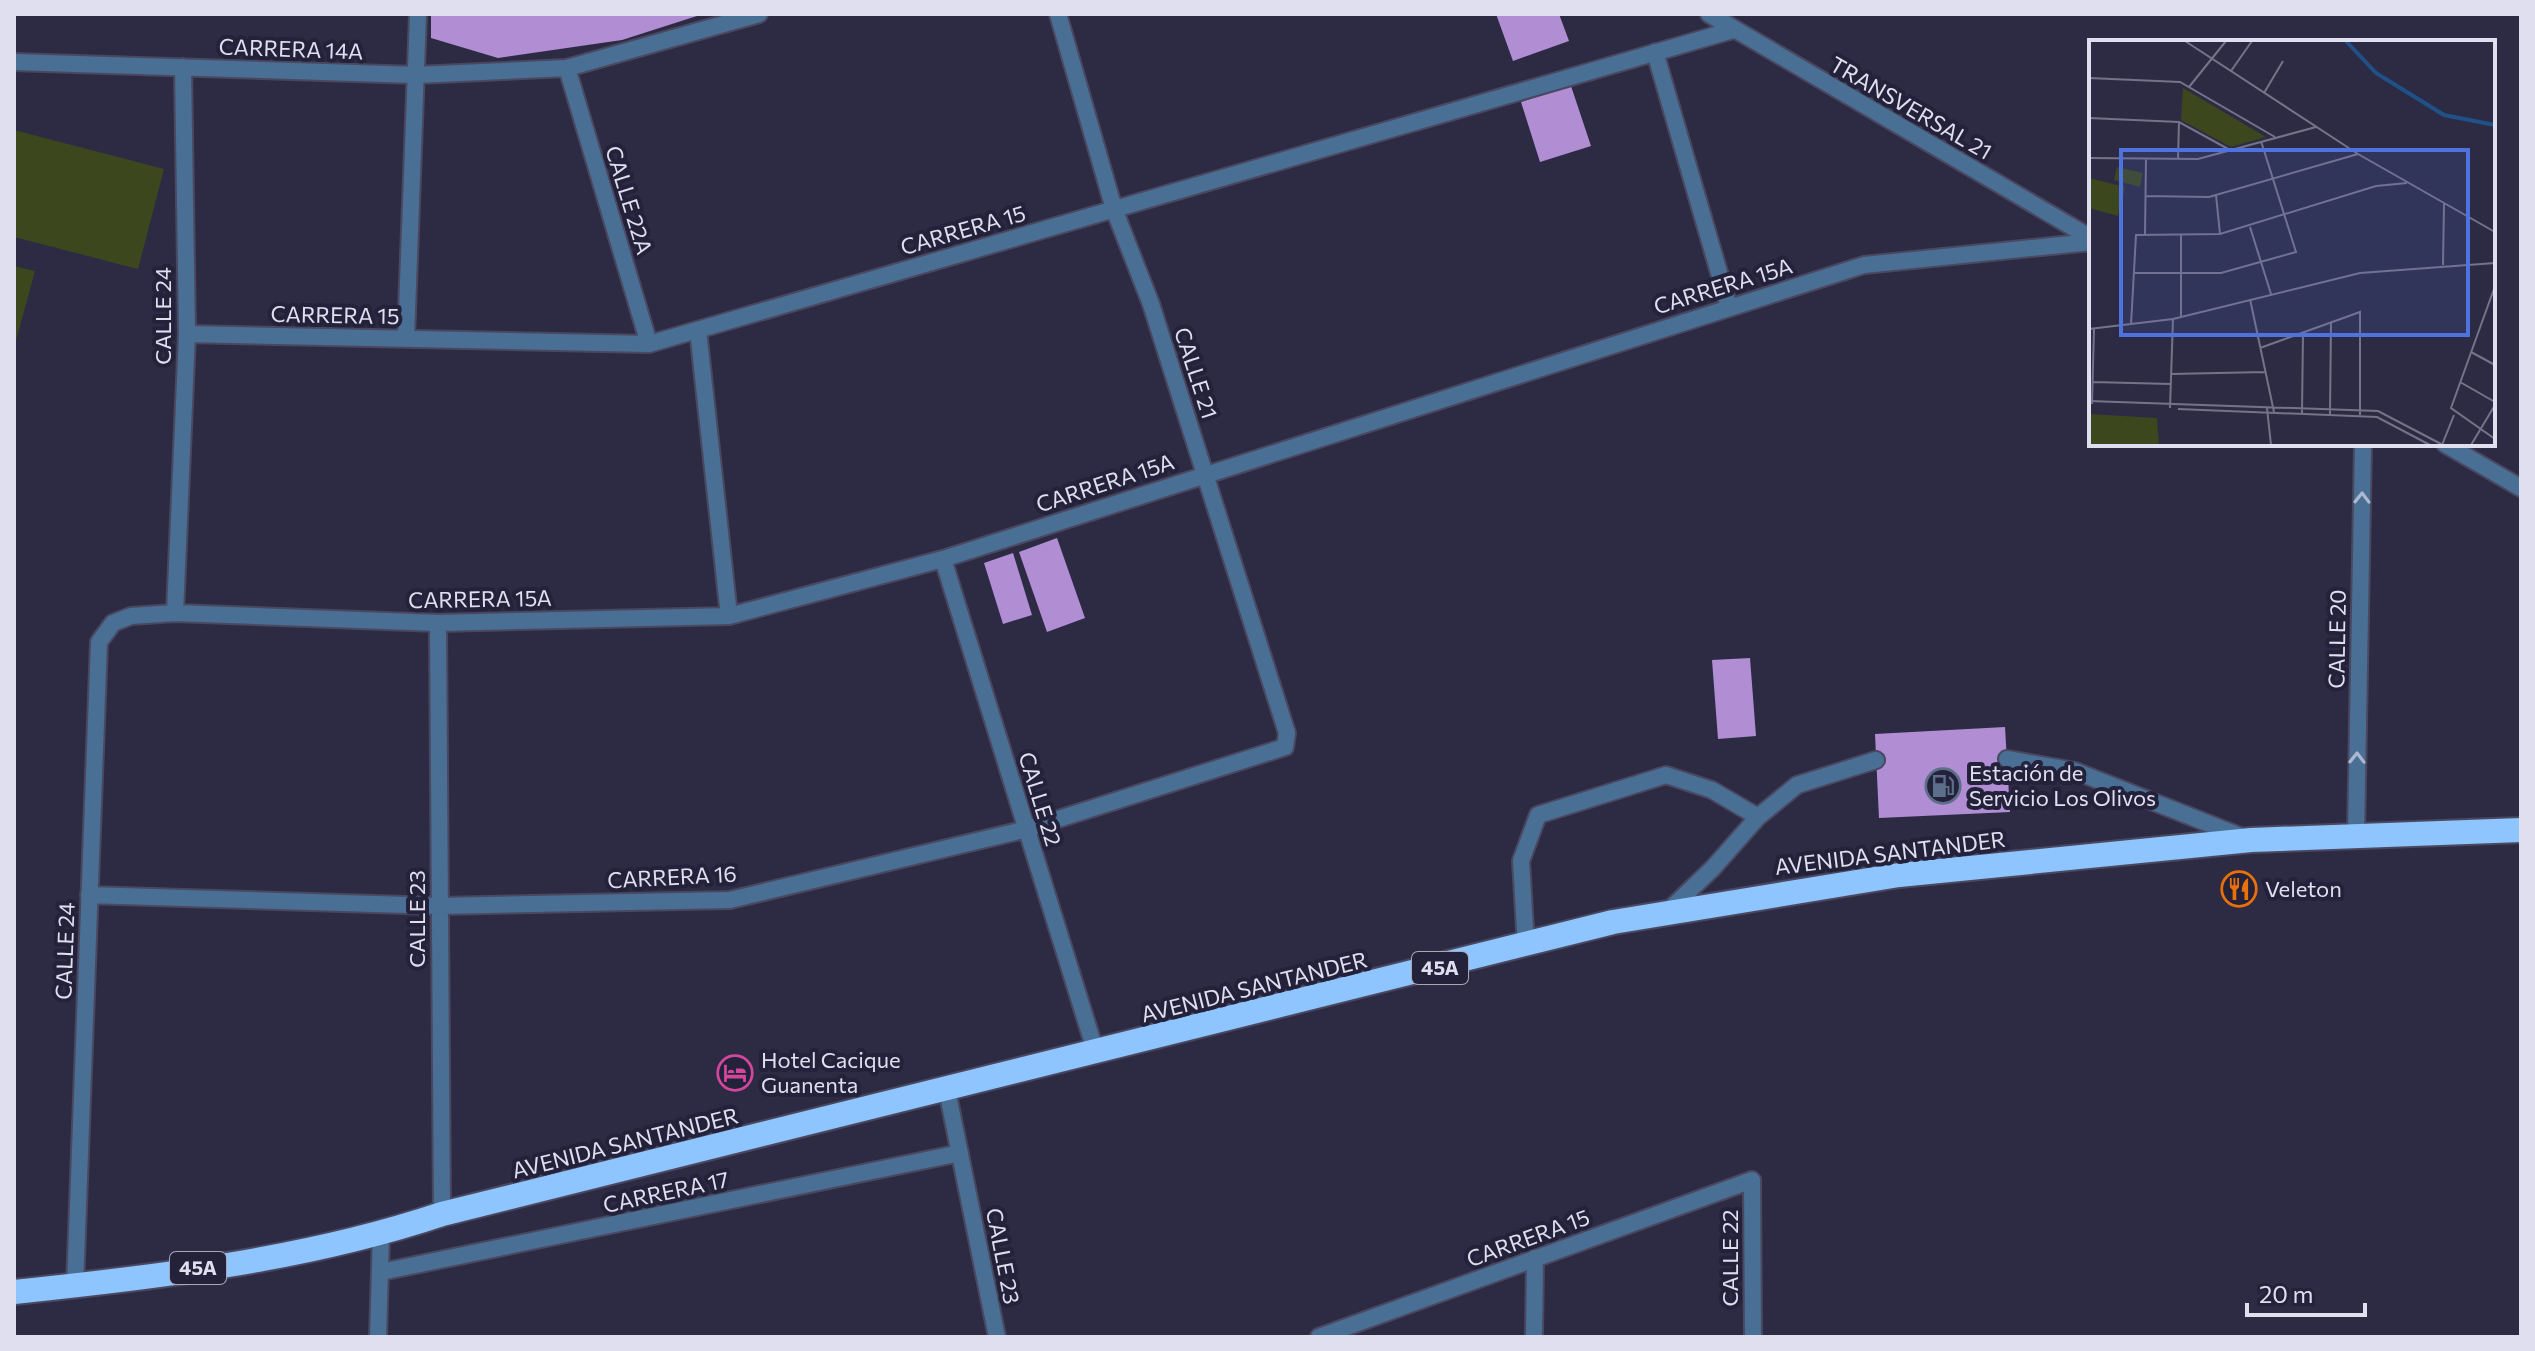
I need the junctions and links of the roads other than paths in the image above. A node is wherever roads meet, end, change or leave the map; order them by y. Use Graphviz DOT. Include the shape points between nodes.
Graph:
graph roads {
  1 [pos="418,14"];
  2 [pos="759,14"];
  3 [pos="1058,14"];
  4 [pos="1709,14"];
  5 [pos="1733,30"];
  6 [pos="1655,52"];
  7 [pos="14,62"];
  8 [pos="183,67"];
  9 [pos="567,68"];
  10 [pos="416,75"];
  11 [pos="1114,209"];
  12 [pos="2089,239"];
  13 [pos="2089,240"];
  14 [pos="1729,307"];
  15 [pos="698,330"];
  16 [pos="187,334"];
  17 [pos="406,338"];
  18 [pos="649,344"];
  19 [pos="2363,446"];
  20 [pos="2448,446"];
  21 [pos="1206,473"];
  22 [pos="2521,488"];
  23 [pos="943,559"];
  24 [pos="175,613"];
  25 [pos="729,616"];
  26 [pos="113,623"];
  27 [pos="438,623"];
  28 [pos="1285,747"];
  29 [pos="2007,759"];
  30 [pos="1876,760"];
  31 [pos="1758,817"];
  32 [pos="1027,829"];
  33 [pos="2521,830"];
  34 [pos="2356,836"];
  35 [pos="2251,840"];
  36 [pos="89,895"];
  37 [pos="439,906"];
  38 [pos="1666,913"];
  39 [pos="1526,947"];
  40 [pos="1096,1053"];
  41 [pos="947,1090"];
  42 [pos="960,1153"];
  43 [pos="1752,1180"];
  44 [pos="442,1214"];
  45 [pos="381,1235"];
  46 [pos="1535,1258"];
  47 [pos="381,1272"];
  48 [pos="75,1286"];
  49 [pos="14,1292"];
  50 [pos="1330,1335"];
  51 [pos="378,1337"];
  52 [pos="997,1337"];
  53 [pos="1534,1337"];
  54 [pos="1753,1337"];
  1 -- 10 [label="street"];
  2 -- 9 [label="street, CARRERA 14A"];
  3 -- 11 [label="street, CALLE 21"];
  4 -- 5 [label="street, TRANSVERSAL 21"];
  5 -- 6 [label="street, CARRERA 15"];
  5 -- 12 [label="street, TRANSVERSAL 21"];
  6 -- 11 [label="street, CARRERA 15"];
  6 -- 14 [label="street"];
  7 -- 8 [label="street, CARRERA 14A"];
  8 -- 10 [label="street, CARRERA 14A"];
  8 -- 16 [label="street, CALLE 24"];
  9 -- 10 [label="street, CARRERA 14A"];
  9 -- 18 [label="street, CALLE 22A"];
  10 -- 17 [label="street"];
  11 -- 15 [label="street, CARRERA 15"];
  11 -- 21 [label="street, CALLE 21"];
  13 -- 14 [label="street, CARRERA 15A" via="1864,265"];
  14 -- 21 [label="street, CARRERA 15A"];
  15 -- 18 [label="street, CARRERA 15"];
  15 -- 25 [label="street"];
  16 -- 17 [label="street, CARRERA 15"];
  16 -- 24 [label="street, CALLE 24"];
  17 -- 18 [label="street, CARRERA 15"];
  34 -- 19 [label="street, CALLE 20, one-way"];
  20 -- 22 [label="street"];
  21 -- 23 [label="street, CARRERA 15A"];
  21 -- 28 [label="street, CALLE 21" via="1287,733"];
  23 -- 25 [label="street, CARRERA 15A"];
  23 -- 32 [label="street, CALLE 22"];
  24 -- 26 [label="street, CARRERA 15A" via="131,616"];
  24 -- 27 [label="street, CARRERA 15A"];
  25 -- 27 [label="street, CARRERA 15A"];
  26 -- 36 [label="street, CALLE 24" via="99,642"];
  27 -- 37 [label="street, CALLE 23"];
  28 -- 32 [label="street, CARRERA 16"];
  29 -- 35 [label="street" via="2075,771"];
  30 -- 31 [label="street" via="1797,785"];
  31 -- 38 [label="street"];
  31 -- 39 [label="street" via="1712,790 1666,775 1538,815 1521,861"];
  32 -- 37 [label="street, CARRERA 16" via="730,900"];
  32 -- 40 [label="street, CALLE 22"];
  33 -- 34 [label="highway, AVENIDA SANTANDER / 45A"];
  34 -- 35 [label="highway, AVENIDA SANTANDER / 45A"];
  35 -- 38 [label="highway, AVENIDA SANTANDER / 45A" via="1899,875"];
  36 -- 37 [label="street, CARRERA 16"];
  36 -- 48 [label="street, CALLE 24"];
  37 -- 44 [label="street, CALLE 23"];
  38 -- 39 [label="highway, AVENIDA SANTANDER / 45A" via="1541,939"];
  39 -- 40 [label="highway, AVENIDA SANTANDER / 45A"];
  40 -- 41 [label="highway, AVENIDA SANTANDER / 45A"];
  41 -- 42 [label="street, CALLE 23"];
  41 -- 44 [label="highway, AVENIDA SANTANDER / 45A"];
  42 -- 47 [label="street, CARRERA 17"];
  42 -- 52 [label="street, CALLE 23"];
  43 -- 46 [label="street, CARRERA 15"];
  43 -- 54 [label="street, CALLE 22"];
  44 -- 45 [label="highway, AVENIDA SANTANDER / 45A"];
  45 -- 47 [label="street"];
  45 -- 48 [label="highway, AVENIDA SANTANDER / 45A"];
  46 -- 50 [label="street, CARRERA 15"];
  46 -- 53 [label="street"];
  47 -- 51 [label="street"];
  48 -- 49 [label="highway, AVENIDA SANTANDER / 45A"];
}
